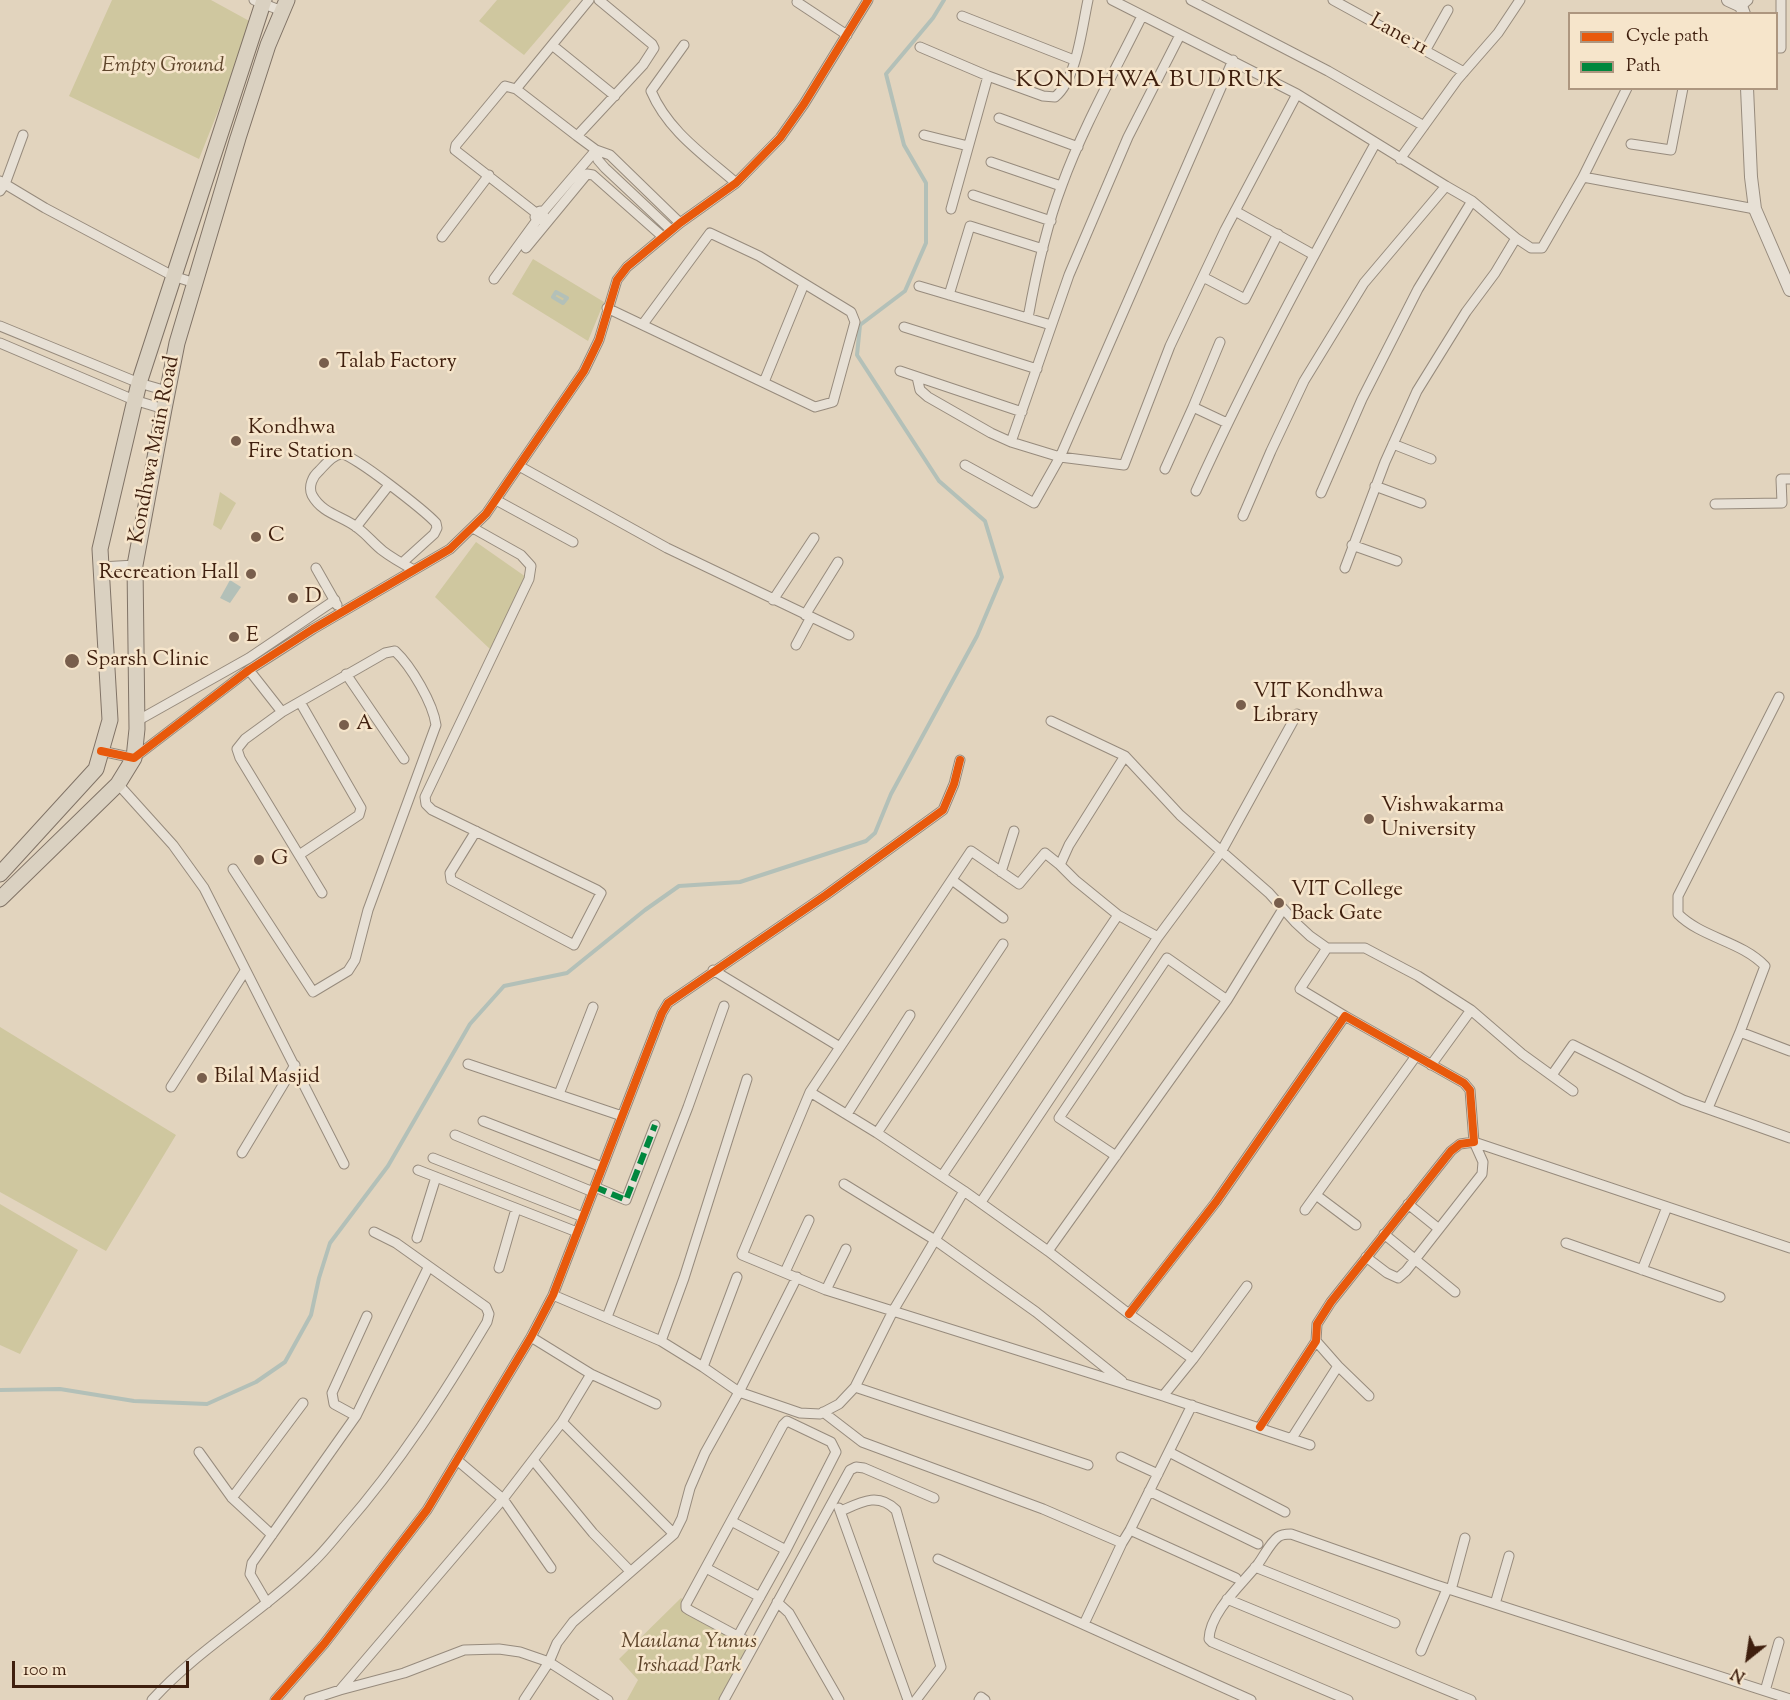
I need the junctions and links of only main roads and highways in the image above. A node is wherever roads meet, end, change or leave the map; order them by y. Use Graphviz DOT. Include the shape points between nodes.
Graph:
graph roads {
  1 [pos="260,1"];
  2 [pos="284,5"];
  3 [pos="0,874"];
  4 [pos="0,899"];
  1 -- 3 [label="main road, Kondhwa Main Road" via="209,173 134,400 99,549 110,720 96,769"];
  2 -- 4 [label="main road, Kondhwa Main Road" via="248,107 177,343 135,566 134,758 118,784"];
}
